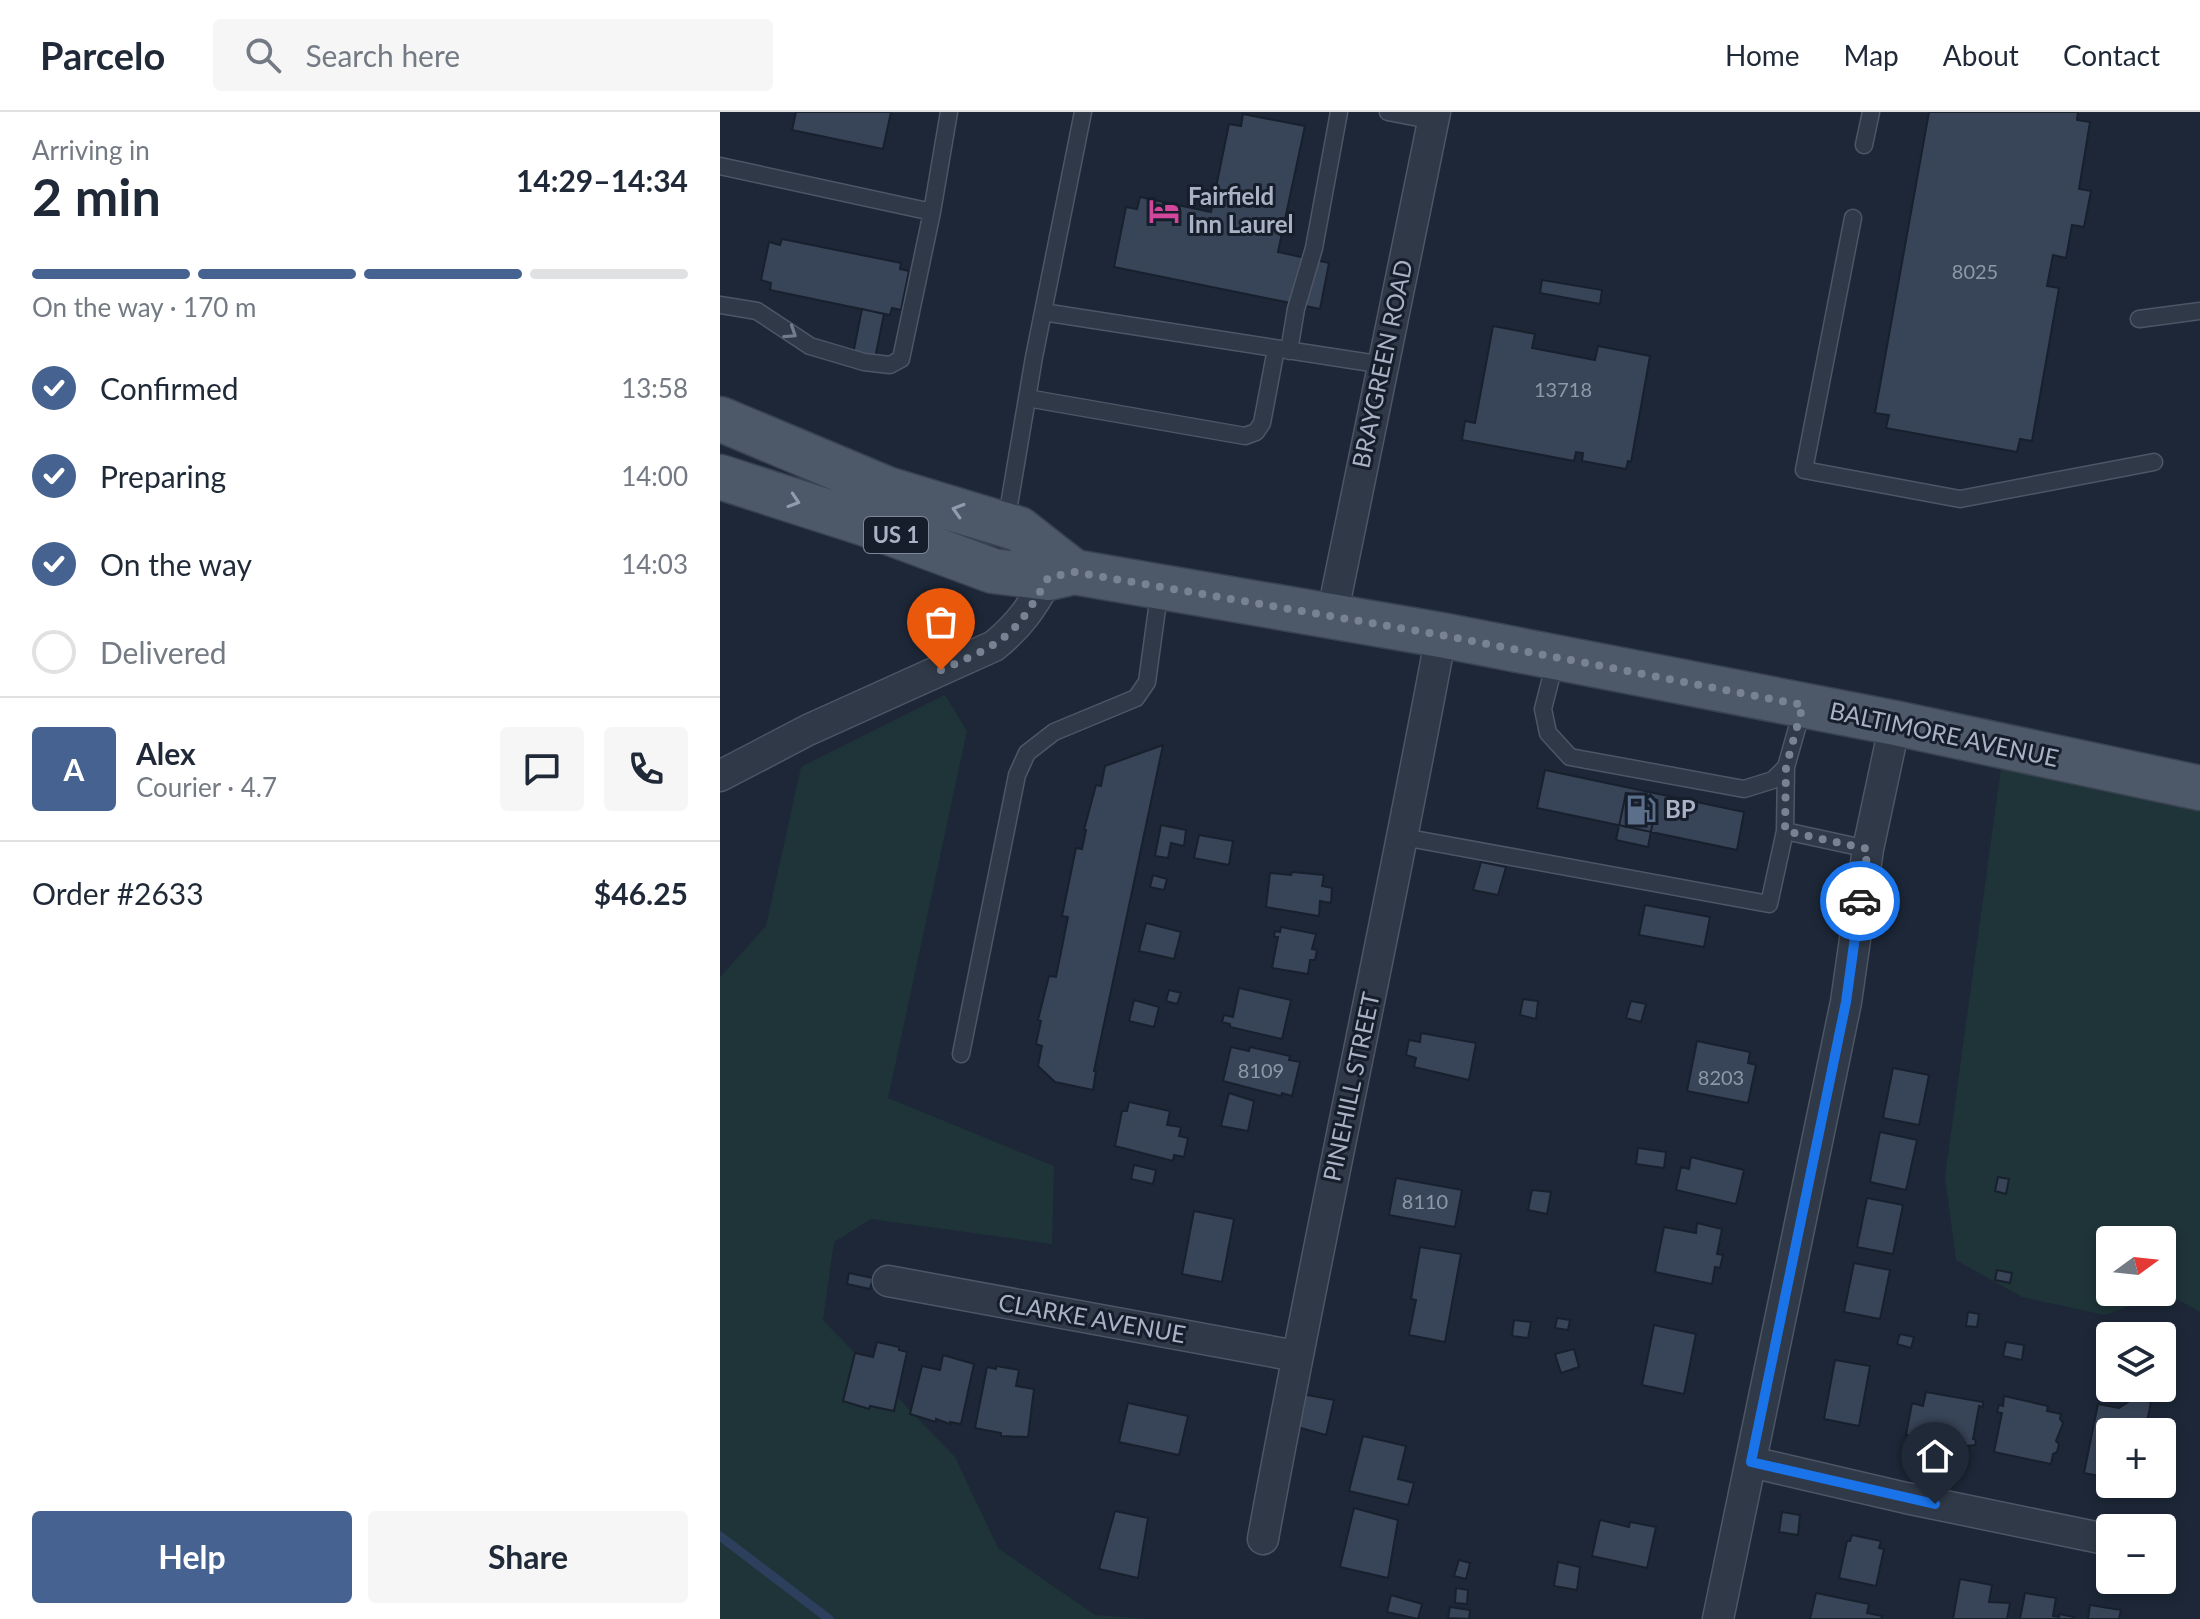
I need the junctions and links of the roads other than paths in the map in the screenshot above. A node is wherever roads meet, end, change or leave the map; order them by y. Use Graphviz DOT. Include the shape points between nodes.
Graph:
graph roads {
  1 [pos="949,112"];
  2 [pos="1083,112"];
  3 [pos="1339,112"];
  4 [pos="1388,112"];
  5 [pos="1871,112"];
  6 [pos="1434,116"];
  7 [pos="1864,145"];
  8 [pos="722,168"];
  9 [pos="932,212"];
  10 [pos="1853,218"];
  11 [pos="720,305"];
  12 [pos="2200,311"];
  13 [pos="1043,312"];
  14 [pos="2139,319"];
  15 [pos="1282,350"];
  16 [pos="1384,365"];
  17 [pos="1027,398"];
  18 [pos="720,419"];
  19 [pos="720,442"];
  20 [pos="2154,462"];
  21 [pos="829,467"];
  22 [pos="720,477"];
  23 [pos="1006,525"];
  24 [pos="1061,575"];
  25 [pos="1160,587"];
  26 [pos="1332,616"];
  27 [pos="1441,635"];
  28 [pos="1556,657"];
  29 [pos="1803,705"];
  30 [pos="1895,723"];
  31 [pos="1786,767"];
  32 [pos="720,776"];
  33 [pos="2200,788"];
  34 [pos="1785,831"];
  35 [pos="1403,837"];
  36 [pos="1868,849"];
  37 [pos="961,1054"];
  38 [pos="888,1281"];
  39 [pos="1296,1356"];
  40 [pos="1751,1462"];
  41 [pos="2096,1537"];
  42 [pos="1263,1539"];
  43 [pos="1718,1619"];
  1 -- 9 [label="lane"];
  2 -- 13 [label="lane"];
  3 -- 15 [label="lane" via="1314,248"];
  4 -- 6 [label="lane"];
  5 -- 7 [label="lane"];
  6 -- 16 [label="street, BRAYGREEN ROAD"];
  8 -- 9 [label="lane"];
  11 -- 9 [label="lane, one-way" via="757,311 810,346 890,365 901,359"];
  10 -- 20 [label="lane" via="1804,470 1960,499"];
  12 -- 14 [label="lane"];
  13 -- 15 [label="lane"];
  13 -- 17 [label="lane"];
  15 -- 16 [label="lane"];
  15 -- 17 [label="lane" via="1262,423 1245,436"];
  16 -- 26 [label="street, BRAYGREEN ROAD"];
  17 -- 23 [label="lane"];
  18 -- 21 [label="main road, BALTIMORE AVENUE / US 1"];
  19 -- 21 [label="main road"];
  23 -- 21 [label="main road, BALTIMORE AVENUE / US 1, one-way"];
  22 -- 24 [label="main road, BALTIMORE AVENUE / US 1, one-way" via="993,571"];
  23 -- 24 [label="main road, BALTIMORE AVENUE / US 1" via="1019,529"];
  24 -- 25 [label="main road, BALTIMORE AVENUE / US 1"];
  24 -- 32 [label="street" via="994,646"];
  25 -- 26 [label="main road, BALTIMORE AVENUE / US 1"];
  25 -- 37 [label="lane" via="1147,682 1136,698 1054,732 1027,753 1017,775"];
  26 -- 27 [label="main road, BALTIMORE AVENUE / US 1"];
  27 -- 28 [label="main road, BALTIMORE AVENUE / US 1"];
  27 -- 35 [label="street, PINEHILL STREET"];
  28 -- 29 [label="main road, BALTIMORE AVENUE / US 1"];
  28 -- 31 [label="lane" via="1543,709 1548,733 1570,757 1744,789 1773,780"];
  29 -- 30 [label="main road, BALTIMORE AVENUE / US 1"];
  29 -- 31 [label="lane"];
  30 -- 33 [label="main road, BALTIMORE AVENUE / US 1"];
  30 -- 36 [label="street"];
  31 -- 34 [label="lane"];
  34 -- 35 [label="lane" via="1769,904"];
  34 -- 36 [label="lane"];
  35 -- 39 [label="street, PINEHILL STREET"];
  36 -- 40 [label="street" via="1846,1002"];
  38 -- 39 [label="street, CLARKE AVENUE"];
  39 -- 42 [label="street, PINEHILL STREET"];
  40 -- 41 [label="street"];
  40 -- 43 [label="street"];
}
